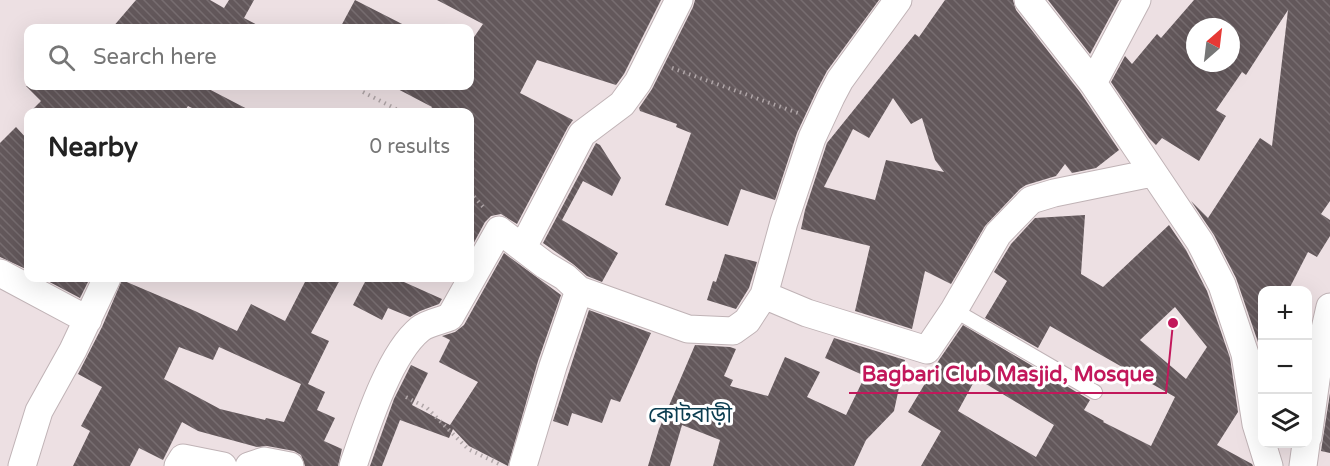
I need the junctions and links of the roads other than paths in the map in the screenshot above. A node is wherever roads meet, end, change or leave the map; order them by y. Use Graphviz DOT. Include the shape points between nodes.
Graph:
graph roads {
  1 [pos="679,0"];
  2 [pos="898,0"];
  3 [pos="1028,0"];
  4 [pos="1137,0"];
  5 [pos="1093,83"];
  6 [pos="1152,173"];
  7 [pos="523,247"];
  8 [pos="0,273"];
  9 [pos="474,274"];
  10 [pos="105,282"];
  11 [pos="470,282"];
  12 [pos="579,290"];
  13 [pos="764,295"];
  14 [pos="1330,307"];
  15 [pos="954,310"];
  16 [pos="88,320"];
  17 [pos="1095,392"];
  18 [pos="1312,408"];
  19 [pos="1305,448"];
  20 [pos="22,466"];
  21 [pos="178,466"];
  22 [pos="222,466"];
  23 [pos="249,466"];
  24 [pos="290,466"];
  25 [pos="352,466"];
  26 [pos="524,466"];
  27 [pos="1269,466"];
  28 [pos="1303,466"];
  1 -- 7 [label="street" via="638,82 622,104 582,134"];
  2 -- 13 [label="street" via="840,80 812,138"];
  3 -- 5 [label="street"];
  4 -- 5 [label="street"];
  5 -- 6 [label="street"];
  6 -- 15 [label="street" via="1031,200 998,234"];
  6 -- 27 [label="street" via="1200,242 1222,285 1245,354 1256,424"];
  7 -- 9 [label="street" via="499,230"];
  7 -- 12 [label="street"];
  8 -- 16 [label="street"];
  10 -- 16 [label="street"];
  11 -- 25 [label="street" via="450,317 422,327 395,358"];
  12 -- 13 [label="street" via="688,329 714,331 733,331 747,321"];
  12 -- 26 [label="street"];
  13 -- 15 [label="street" via="927,350"];
  14 -- 18 [label="street"];
  15 -- 17 [label="lane"];
  16 -- 20 [label="street" via="39,411"];
  19 -- 28 [label="street"];
  21 -- 22 [label="street" via="183,458"];
  23 -- 24 [label="street" via="264,461"];
}
